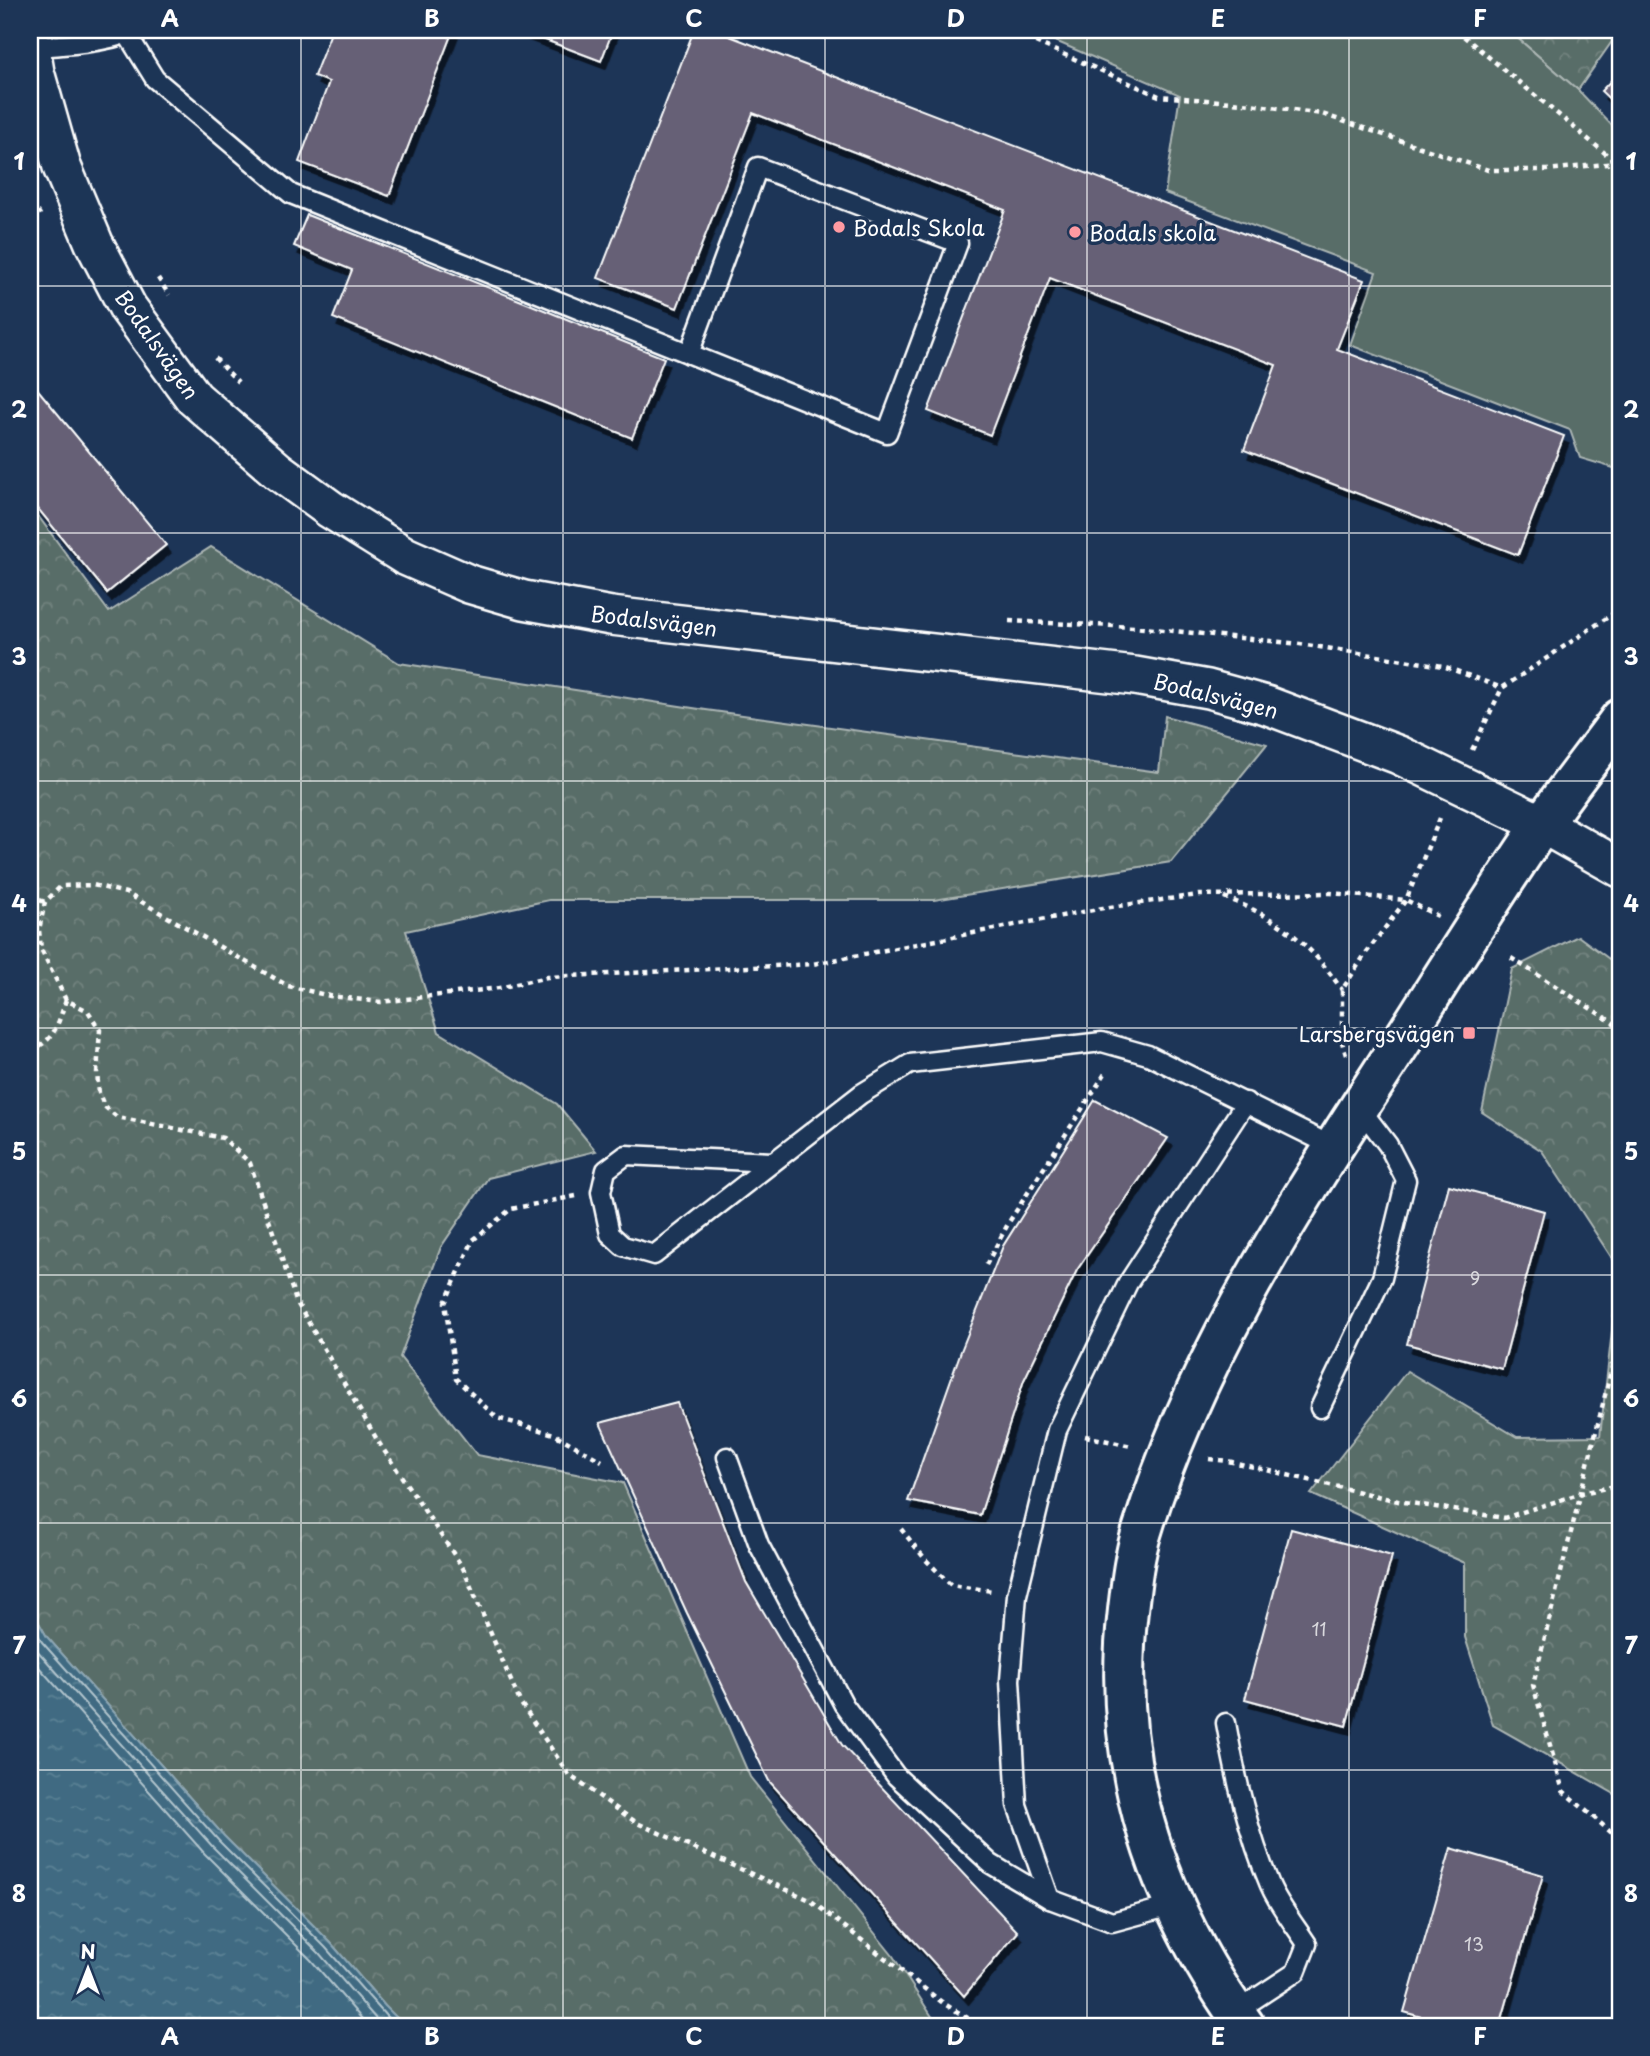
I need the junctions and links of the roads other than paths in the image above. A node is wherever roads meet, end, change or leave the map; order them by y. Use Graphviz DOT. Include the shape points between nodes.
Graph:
graph roads {
  1 [pos="133,32"];
  2 [pos="30,45"];
  3 [pos="689,354"];
  4 [pos="1620,719"];
  5 [pos="1542,824"];
  6 [pos="1620,868"];
  7 [pos="1246,1102"];
  8 [pos="1359,1107"];
  9 [pos="1334,1147"];
  10 [pos="772,1162"];
  11 [pos="1320,1408"];
  12 [pos="727,1457"];
  13 [pos="1226,1723"];
  14 [pos="1050,1899"];
  15 [pos="1175,1906"];
  16 [pos="1240,2019"];
  1 -- 2 [label="lane" via="68,45"];
  1 -- 3 [label="lane" via="155,79 291,194"];
  2 -- 5 [label="street, Bodalsvägen" via="62,167 94,243 128,308 194,398 278,471 405,556 469,584 524,600 611,616 1135,676 1208,690 1266,705 1399,755"];
  3 -- 3 [label="lane" via="887,433 958,243 758,167"];
  4 -- 5 [label="street"];
  5 -- 6 [label="street, Bodalsvägen"];
  5 -- 8 [label="street"];
  7 -- 9 [label="lane"];
  7 -- 10 [label="lane" via="1148,1055 1102,1042 910,1064 861,1094"];
  7 -- 14 [label="lane" via="1128,1283 1057,1430 1017,1595 1010,1680 1017,1805"];
  8 -- 9 [label="street"];
  8 -- 11 [label="lane" via="1388,1145 1406,1180 1382,1278"];
  9 -- 15 [label="street" via="1289,1217 1203,1376 1141,1533 1123,1647 1125,1713 1131,1773 1144,1826"];
  10 -- 10 [label="lane" via="626,1155 606,1170 601,1192 610,1234 622,1246 654,1255"];
  12 -- 14 [label="lane" via="759,1545 844,1705 896,1776 991,1864"];
  13 -- 16 [label="lane" via="1249,1827 1271,1887 1307,1944 1296,1972"];
  14 -- 15 [label="lane" via="1112,1922"];
  15 -- 16 [label="street"];
}
